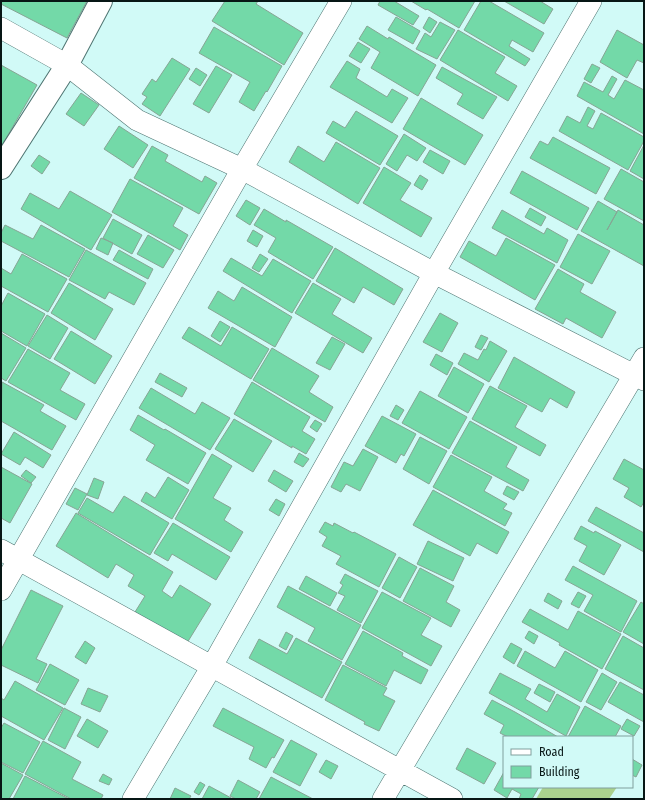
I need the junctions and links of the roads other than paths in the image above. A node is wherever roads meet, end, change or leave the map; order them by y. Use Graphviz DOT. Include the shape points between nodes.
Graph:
graph roads {
  1 [pos="101,1"];
  2 [pos="341,1"];
  3 [pos="591,1"];
  4 [pos="1,28"];
  5 [pos="67,65"];
  6 [pos="1,168"];
  7 [pos="242,169"];
  8 [pos="434,274"];
  9 [pos="641,370"];
  10 [pos="10,555"];
  11 [pos="1,590"];
  12 [pos="212,666"];
  13 [pos="400,770"];
  14 [pos="133,799"];
  15 [pos="383,799"];
  16 [pos="452,799"];
  1 -- 5 [label="street"];
  2 -- 7 [label="street"];
  3 -- 8 [label="street"];
  4 -- 5 [label="street"];
  5 -- 6 [label="street"];
  5 -- 7 [label="street" via="137,120"];
  7 -- 8 [label="street"];
  7 -- 10 [label="street"];
  8 -- 9 [label="street"];
  8 -- 12 [label="street"];
  9 -- 13 [label="street"];
  10 -- 11 [label="street"];
  10 -- 12 [label="street"];
  12 -- 13 [label="street"];
  12 -- 14 [label="street"];
  13 -- 15 [label="street"];
  13 -- 16 [label="street"];
}
